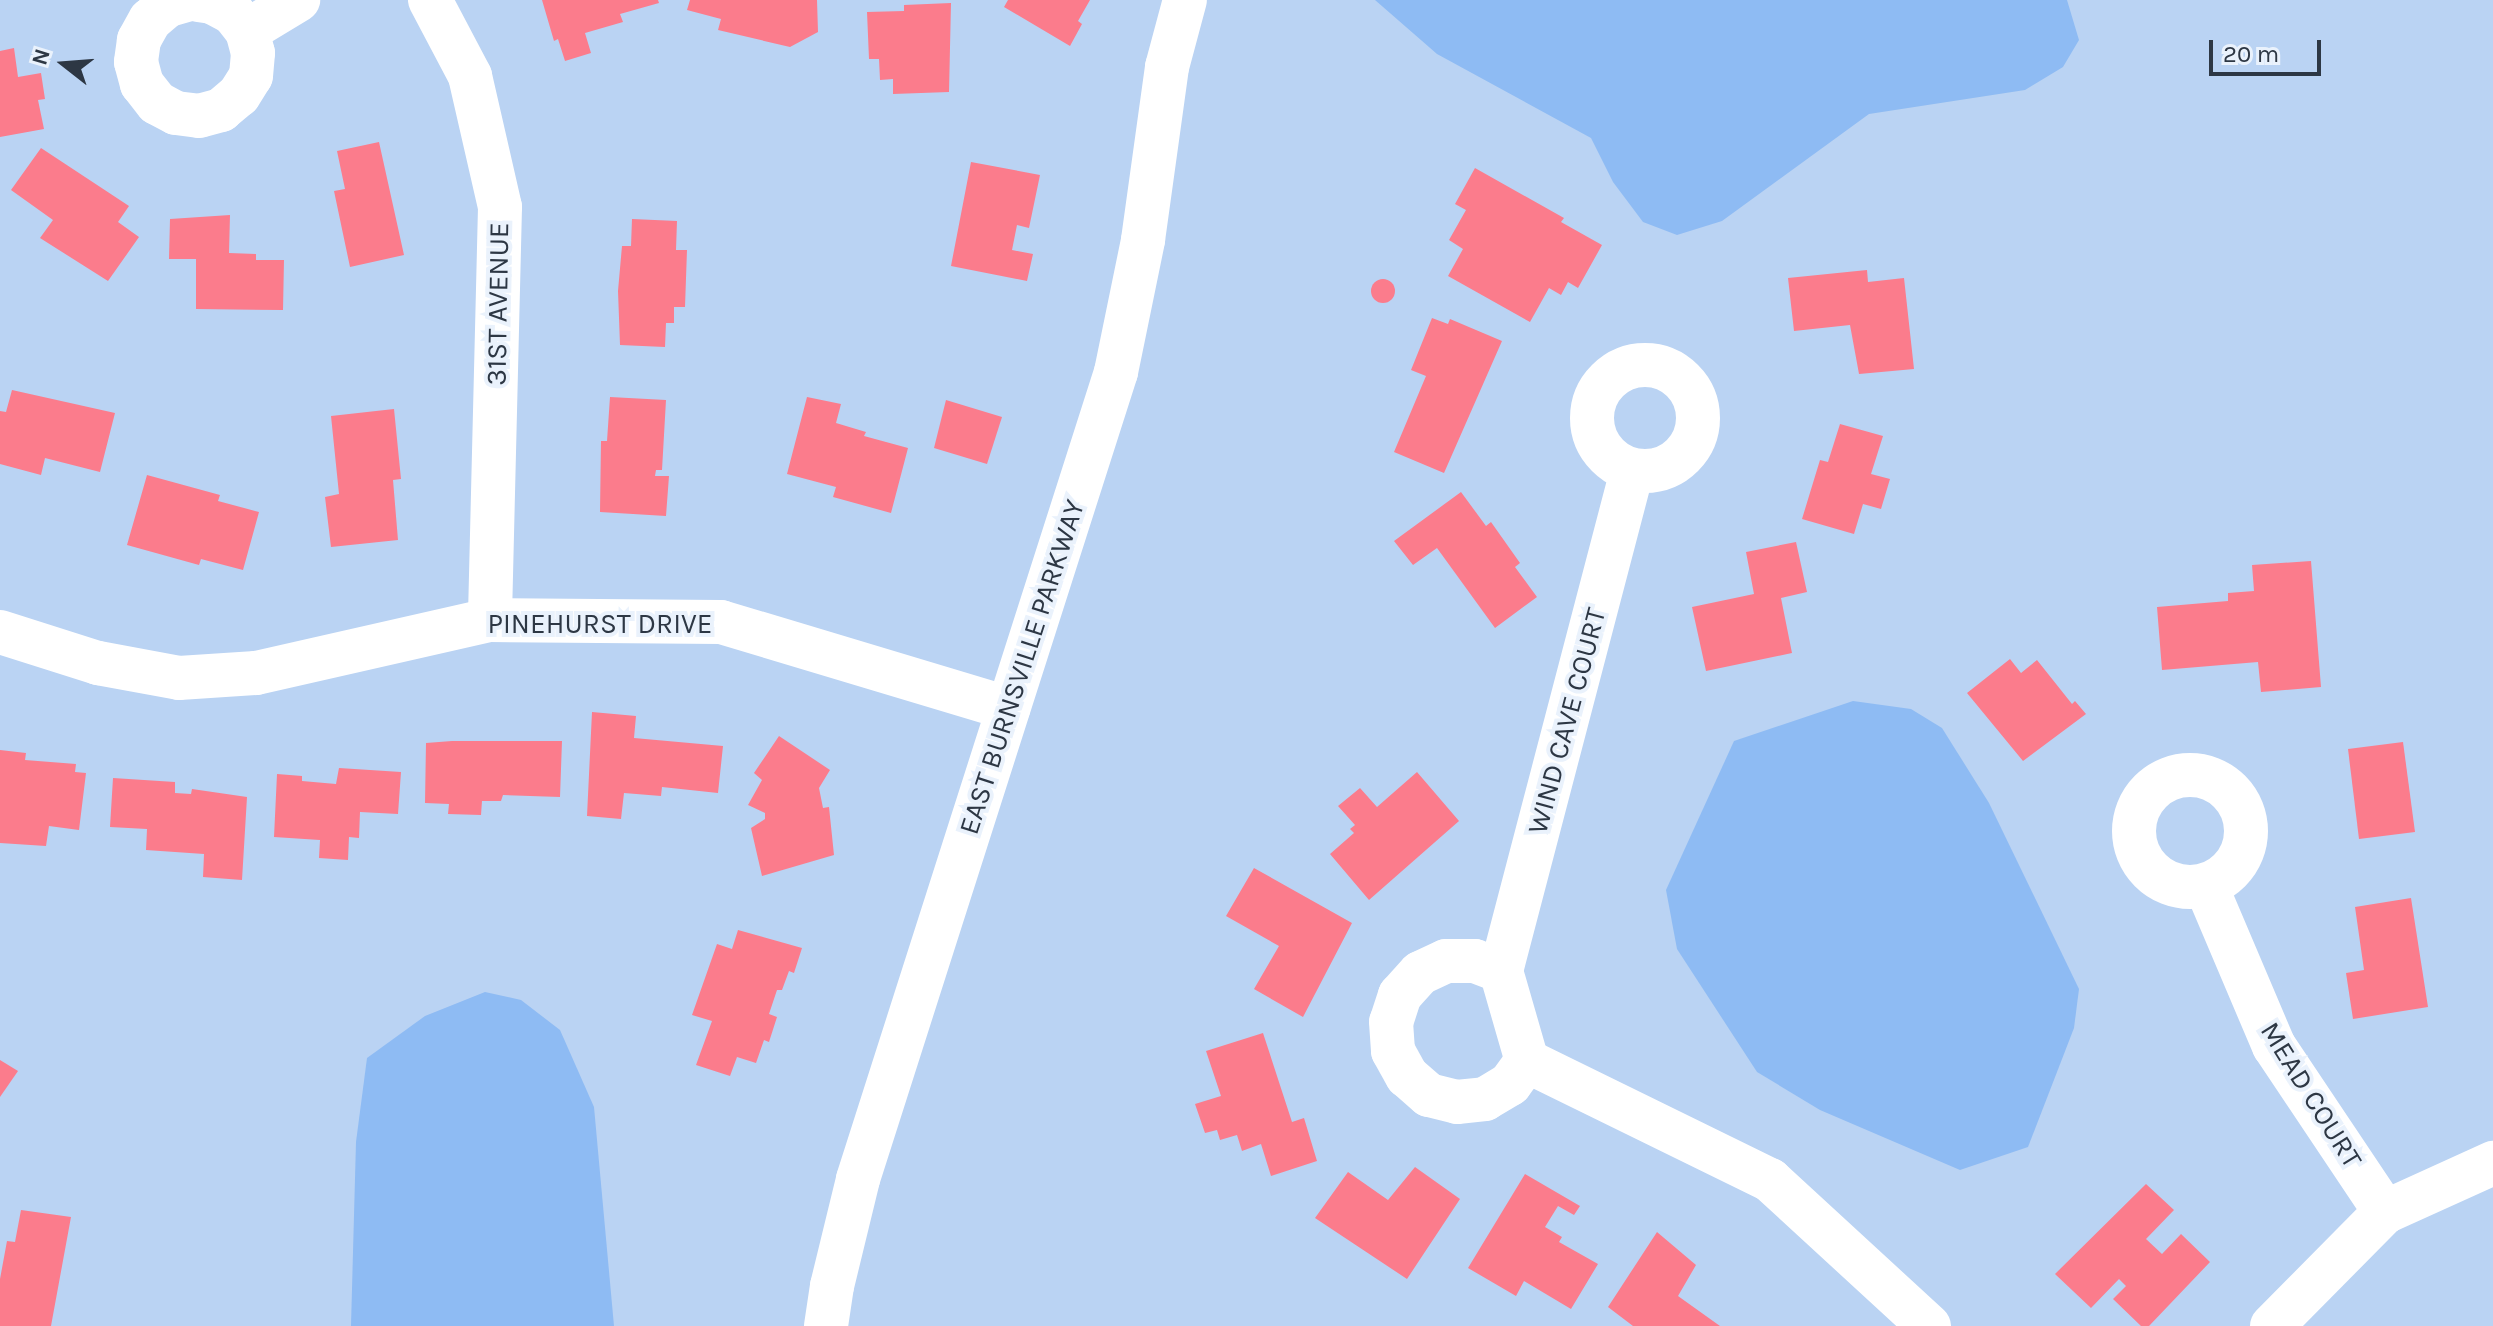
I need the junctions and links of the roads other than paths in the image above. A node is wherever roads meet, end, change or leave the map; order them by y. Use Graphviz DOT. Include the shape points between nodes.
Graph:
graph roads {
  1 [pos="186,0"];
  2 [pos="198,0"];
  3 [pos="298,0"];
  4 [pos="430,0"];
  5 [pos="1185,0"];
  6 [pos="247,31"];
  7 [pos="1632,471"];
  8 [pos="490,620"];
  9 [pos="0,632"];
  10 [pos="1008,708"];
  11 [pos="2206,886"];
  12 [pos="1501,971"];
  13 [pos="1527,1061"];
  14 [pos="2493,1163"];
  15 [pos="2385,1212"];
  16 [pos="826,1326"];
  17 [pos="1929,1326"];
  18 [pos="2272,1326"];
  1 -- 6 [label="street" via="168,5 150,20 139,40 136,62 149,94 176,113 199,116 221,110 239,95 251,76 253,53"];
  2 -- 6 [label="street" via="233,13"];
  3 -- 6 [label="street"];
  4 -- 8 [label="street, 31ST AVENUE" via="470,76 500,207"];
  5 -- 10 [label="street, EAST BURNSVILLE PARKWAY" via="1167,67 1141,254 1116,372"];
  7 -- 12 [label="street, WIND CAVE COURT"];
  8 -- 9 [label="street, PINEHURST DRIVE" via="256,673 179,678 98,663"];
  8 -- 10 [label="street, PINEHURST DRIVE" via="721,622"];
  10 -- 16 [label="street, EAST BURNSVILLE PARKWAY" via="858,1179"];
  11 -- 15 [label="street, MEAD COURT" via="2274,1046"];
  12 -- 13 [label="street"];
  12 -- 13 [label="street" via="1475,961 1446,961 1420,973 1400,995 1391,1022 1393,1051 1407,1076 1429,1095 1457,1102 1485,1099 1510,1084"];
  13 -- 17 [label="street" via="1770,1180"];
  14 -- 15 [label="street"];
  15 -- 18 [label="street"];
}
